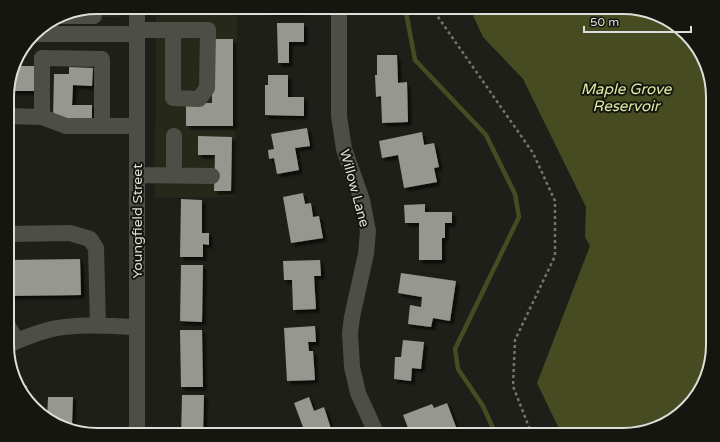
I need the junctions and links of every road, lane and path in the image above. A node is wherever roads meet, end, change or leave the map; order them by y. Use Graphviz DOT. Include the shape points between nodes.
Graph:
graph roads {
  1 [pos="94,14"];
  2 [pos="137,14"];
  3 [pos="339,14"];
  4 [pos="436,14"];
  5 [pos="172,30"];
  6 [pos="137,32"];
  7 [pos="42,34"];
  8 [pos="43,34"];
  9 [pos="98,34"];
  10 [pos="48,58"];
  11 [pos="102,59"];
  12 [pos="14,116"];
  13 [pos="42,117"];
  14 [pos="102,126"];
  15 [pos="137,126"];
  16 [pos="174,136"];
  17 [pos="137,175"];
  18 [pos="174,175"];
  19 [pos="212,176"];
  20 [pos="14,234"];
  21 [pos="98,326"];
  22 [pos="137,327"];
  23 [pos="14,342"];
  24 [pos="138,428"];
  25 [pos="374,428"];
  26 [pos="529,428"];
  1 -- 9 [label="street"];
  2 -- 6 [label="street, Youngfield Street"];
  3 -- 25 [label="street, Willow Lane" via="339,116 344,149 362,200 368,231 366,254 350,333 352,367 358,393"];
  4 -- 26 [label="path" via="533,154 555,201 555,256 515,340 512,386"];
  5 -- 5 [label="street" via="208,30 207,88 199,99 173,98"];
  5 -- 6 [label="street"];
  6 -- 9 [label="street"];
  6 -- 15 [label="street, Youngfield Street"];
  7 -- 10 [label="street"];
  8 -- 9 [label="street"];
  9 -- 11 [label="street"];
  10 -- 11 [label="street"];
  10 -- 13 [label="street" via="42,58"];
  11 -- 14 [label="street"];
  12 -- 13 [label="street"];
  13 -- 14 [label="street" via="66,126"];
  14 -- 15 [label="street"];
  15 -- 17 [label="street, Youngfield Street"];
  16 -- 18 [label="street"];
  17 -- 18 [label="street"];
  17 -- 22 [label="street, Youngfield Street"];
  18 -- 19 [label="street"];
  20 -- 21 [label="street" via="70,233 90,239 96,248"];
  21 -- 22 [label="street"];
  21 -- 23 [label="street" via="49,330"];
  22 -- 24 [label="street, Youngfield Street"];
}
